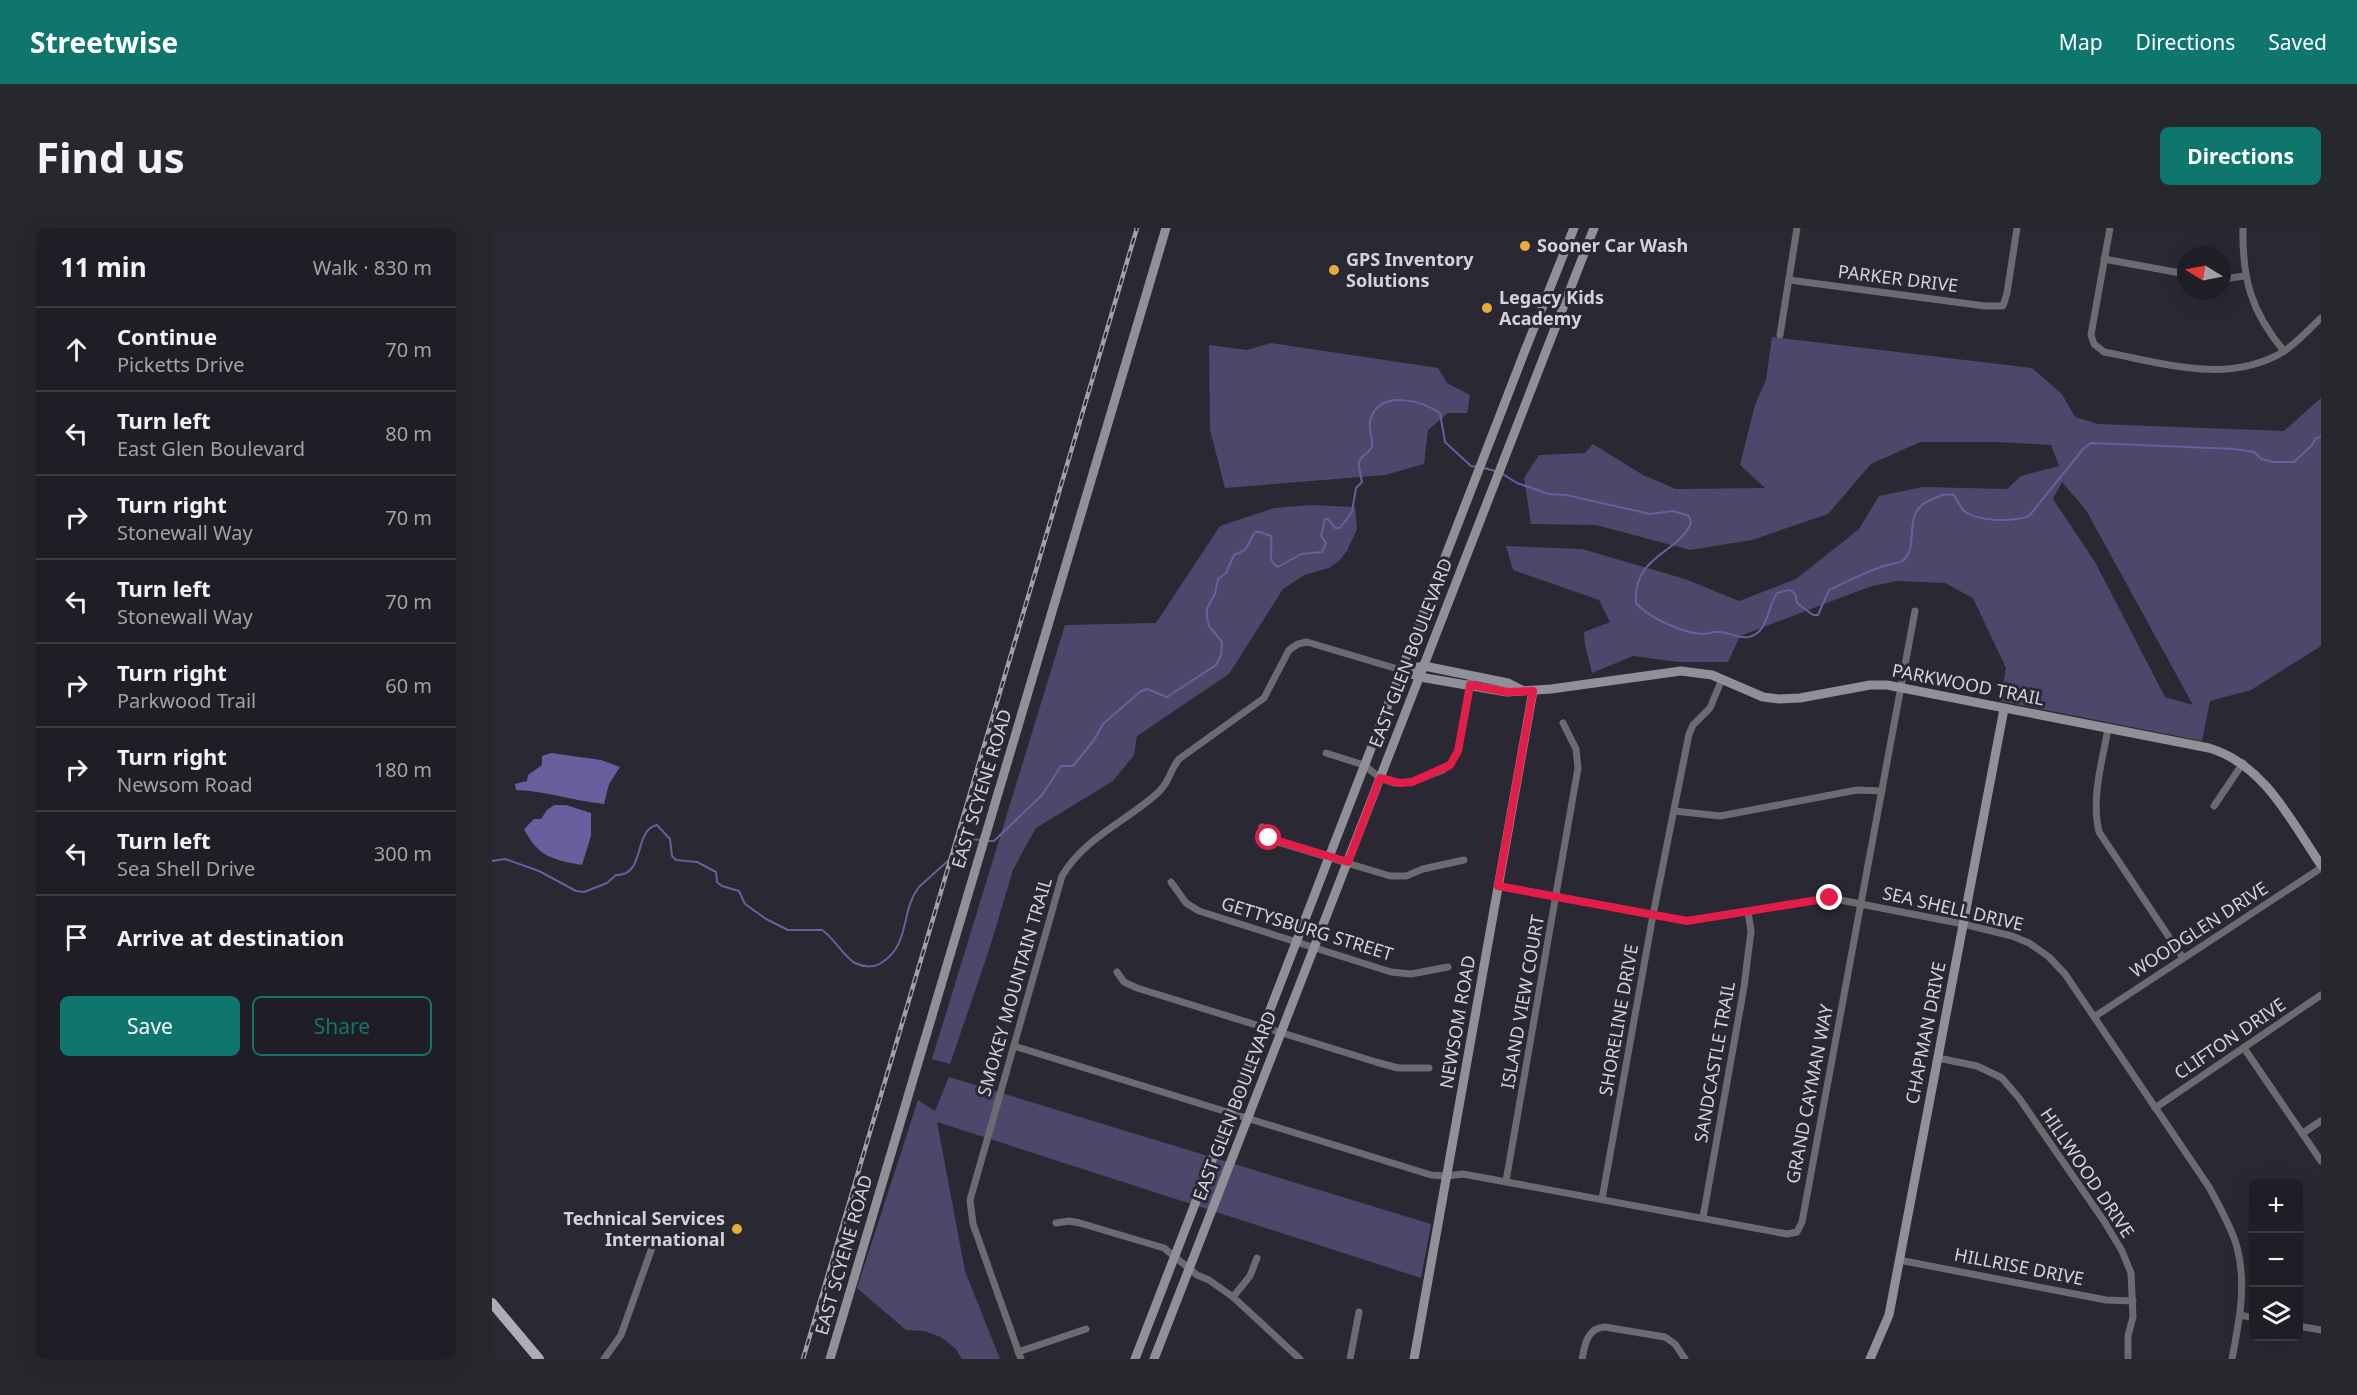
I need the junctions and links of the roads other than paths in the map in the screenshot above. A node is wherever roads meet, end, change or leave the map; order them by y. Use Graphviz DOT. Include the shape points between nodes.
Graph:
graph roads {
  1 [pos="1166,228"];
  2 [pos="1574,228"];
  3 [pos="1594,228"];
  4 [pos="1797,228"];
  5 [pos="2018,228"];
  6 [pos="2110,228"];
  7 [pos="2243,228"];
  8 [pos="2104,259"];
  9 [pos="1557,268"];
  10 [pos="2177,272"];
  11 [pos="1575,275"];
  12 [pos="2245,276"];
  13 [pos="2231,278"];
  14 [pos="1789,280"];
  15 [pos="2321,318"];
  16 [pos="1780,335"];
  17 [pos="2284,351"];
  18 [pos="1915,611"];
  19 [pos="1424,666"];
  20 [pos="1401,670"];
  21 [pos="1420,677"];
  22 [pos="1722,679"];
  23 [pos="1471,681"];
  24 [pos="1901,687"];
  25 [pos="1533,691"];
  26 [pos="2004,709"];
  27 [pos="1563,723"];
  28 [pos="2108,729"];
  29 [pos="1326,753"];
  30 [pos="2243,763"];
  31 [pos="1364,765"];
  32 [pos="1380,778"];
  33 [pos="1882,792"];
  34 [pos="2214,806"];
  35 [pos="1674,811"];
  36 [pos="1262,827"];
  37 [pos="1329,856"];
  38 [pos="1464,860"];
  39 [pos="1348,862"];
  40 [pos="2321,867"];
  41 [pos="1171,882"];
  42 [pos="1498,886"];
  43 [pos="1557,898"];
  44 [pos="1861,903"];
  45 [pos="1748,912"];
  46 [pos="1653,915"];
  47 [pos="1963,924"];
  48 [pos="1296,941"];
  49 [pos="1315,948"];
  50 [pos="2183,958"];
  51 [pos="1448,967"];
  52 [pos="1117,972"];
  53 [pos="2321,995"];
  54 [pos="2094,1017"];
  55 [pos="1263,1027"];
  56 [pos="1282,1033"];
  57 [pos="1014,1046"];
  58 [pos="2244,1048"];
  59 [pos="1938,1058"];
  60 [pos="1429,1068"];
  61 [pos="2155,1108"];
  62 [pos="1231,1112"];
  63 [pos="1249,1118"];
  64 [pos="2321,1121"];
  65 [pos="2303,1133"];
  66 [pos="2321,1161"];
  67 [pos="1447,1176"];
  68 [pos="1506,1181"];
  69 [pos="1602,1200"];
  70 [pos="1702,1217"];
  71 [pos="1056,1223"];
  72 [pos="654,1242"];
  73 [pos="1175,1255"];
  74 [pos="1257,1258"];
  75 [pos="1899,1260"];
  76 [pos="1190,1269"];
  77 [pos="1233,1297"];
  78 [pos="2133,1301"];
  79 [pos="492,1303"];
  80 [pos="1359,1312"];
  81 [pos="2240,1315"];
  82 [pos="2249,1316"];
  83 [pos="2303,1327"];
  84 [pos="1086,1329"];
  85 [pos="2321,1330"];
  86 [pos="1020,1356"];
  87 [pos="1138,1358"];
  88 [pos="539,1359"];
  89 [pos="604,1359"];
  90 [pos="831,1359"];
  91 [pos="1154,1359"];
  92 [pos="1300,1359"];
  93 [pos="1350,1359"];
  94 [pos="1414,1359"];
  95 [pos="1582,1359"];
  96 [pos="1685,1359"];
  97 [pos="1869,1359"];
  98 [pos="2127,1359"];
  99 [pos="2232,1359"];
  1 -- 90 [label="street, EAST SCYENE ROAD"];
  2 -- 9 [label="street, EAST GLEN BOULEVARD"];
  3 -- 11 [label="street, EAST GLEN BOULEVARD"];
  4 -- 14 [label="street"];
  5 -- 14 [label="street, PARKER DRIVE" via="2003,306"];
  6 -- 8 [label="street"];
  7 -- 12 [label="street"];
  8 -- 10 [label="street"];
  8 -- 17 [label="street" via="2091,335 2094,344 2104,352 2218,371 2258,363"];
  9 -- 11 [label="street"];
  9 -- 20 [label="street, EAST GLEN BOULEVARD"];
  11 -- 19 [label="street, EAST GLEN BOULEVARD"];
  12 -- 13 [label="street"];
  12 -- 17 [label="street" via="2261,318"];
  14 -- 16 [label="street"];
  15 -- 17 [label="street"];
  18 -- 24 [label="street, GRAND CAYMAN WAY"];
  19 -- 20 [label="street, PARKWOOD TRAIL"];
  19 -- 21 [label="street, EAST GLEN BOULEVARD"];
  19 -- 23 [label="street, PARKWOOD TRAIL"];
  20 -- 21 [label="street, PARKWOOD TRAIL"];
  20 -- 31 [label="street, EAST GLEN BOULEVARD"];
  20 -- 57 [label="street, SMOKEY MOUNTAIN TRAIL" via="1307,642 1298,644 1289,650 1264,698 1179,759 1169,781 1155,796 1077,854 1062,876"];
  21 -- 23 [label="street, PARKWOOD TRAIL"];
  21 -- 32 [label="street, EAST GLEN BOULEVARD"];
  22 -- 24 [label="street, PARKWOOD TRAIL" via="1763,697 1779,699 1870,685"];
  22 -- 25 [label="street, PARKWOOD TRAIL" via="1681,671"];
  22 -- 35 [label="street, SHORELINE DRIVE" via="1710,708 1690,729"];
  23 -- 25 [label="street, PARKWOOD TRAIL" via="1507,692"];
  23 -- 32 [label="street" via="1458,751 1450,765 1406,783"];
  24 -- 26 [label="street, PARKWOOD TRAIL"];
  24 -- 33 [label="street, GRAND CAYMAN WAY"];
  25 -- 42 [label="street, NEWSOM ROAD"];
  26 -- 28 [label="street, PARKWOOD TRAIL"];
  26 -- 47 [label="street, CHAPMAN DRIVE"];
  27 -- 43 [label="street, ISLAND VIEW COURT" via="1576,749 1578,768"];
  28 -- 30 [label="street, PARKWOOD TRAIL" via="2209,748"];
  28 -- 50 [label="street" via="2096,795 2099,832"];
  29 -- 31 [label="street"];
  30 -- 34 [label="street"];
  30 -- 40 [label="street, PARKWOOD TRAIL" via="2268,789"];
  31 -- 32 [label="street"];
  31 -- 37 [label="street, EAST GLEN BOULEVARD"];
  32 -- 39 [label="street, EAST GLEN BOULEVARD"];
  33 -- 35 [label="street" via="1857,790 1720,816"];
  33 -- 44 [label="street, GRAND CAYMAN WAY"];
  35 -- 46 [label="street, SHORELINE DRIVE"];
  36 -- 37 [label="street" via="1274,841"];
  37 -- 39 [label="street"];
  37 -- 48 [label="street, EAST GLEN BOULEVARD"];
  38 -- 39 [label="street" via="1398,877"];
  39 -- 49 [label="street, EAST GLEN BOULEVARD"];
  40 -- 50 [label="street, WOODGLEN DRIVE"];
  41 -- 48 [label="street, GETTYSBURG STREET" via="1186,903 1199,911"];
  42 -- 43 [label="street, SEA SHELL DRIVE"];
  42 -- 67 [label="street, NEWSOM ROAD"];
  43 -- 46 [label="street, SEA SHELL DRIVE"];
  43 -- 68 [label="street, ISLAND VIEW COURT"];
  44 -- 45 [label="street, SEA SHELL DRIVE" via="1819,898"];
  44 -- 47 [label="street, SEA SHELL DRIVE"];
  44 -- 70 [label="street, GRAND CAYMAN WAY" via="1800,1227 1787,1234"];
  45 -- 46 [label="street, SEA SHELL DRIVE" via="1687,921"];
  45 -- 70 [label="street, SANDCASTLE TRAIL" via="1751,931 1744,987"];
  46 -- 69 [label="street, SHORELINE DRIVE"];
  47 -- 54 [label="street, SEA SHELL DRIVE" via="2012,936 2049,957"];
  47 -- 59 [label="street, CHAPMAN DRIVE"];
  48 -- 49 [label="street, GETTYSBURG STREET"];
  48 -- 55 [label="street, EAST GLEN BOULEVARD"];
  49 -- 51 [label="street, GETTYSBURG STREET" via="1402,974"];
  49 -- 56 [label="street, EAST GLEN BOULEVARD"];
  50 -- 54 [label="street, WOODGLEN DRIVE"];
  52 -- 55 [label="street" via="1124,982 1137,988"];
  53 -- 58 [label="street, CLIFTON DRIVE"];
  54 -- 61 [label="street, SEA SHELL DRIVE"];
  55 -- 56 [label="street"];
  55 -- 62 [label="street, EAST GLEN BOULEVARD"];
  56 -- 60 [label="street" via="1398,1068"];
  56 -- 63 [label="street, EAST GLEN BOULEVARD"];
  57 -- 62 [label="street, GRAND CAYMAN WAY"];
  57 -- 86 [label="street, SMOKEY MOUNTAIN TRAIL" via="970,1200 973,1224"];
  58 -- 61 [label="street, CLIFTON DRIVE"];
  58 -- 65 [label="street"];
  59 -- 75 [label="street, CHAPMAN DRIVE"];
  59 -- 78 [label="street, HILLWOOD DRIVE" via="1983,1068 2011,1087 2122,1251 2131,1274"];
  61 -- 81 [label="street, SEA SHELL DRIVE" via="2224,1215 2237,1247"];
  62 -- 63 [label="street, GRAND CAYMAN WAY"];
  62 -- 73 [label="street, EAST GLEN BOULEVARD"];
  63 -- 67 [label="street, GRAND CAYMAN WAY" via="1415,1171"];
  63 -- 76 [label="street, EAST GLEN BOULEVARD"];
  64 -- 65 [label="street"];
  65 -- 66 [label="street"];
  67 -- 68 [label="street, GRAND CAYMAN WAY" via="1463,1174"];
  67 -- 94 [label="street, NEWSOM ROAD"];
  68 -- 69 [label="street, GRAND CAYMAN WAY"];
  69 -- 70 [label="street, GRAND CAYMAN WAY"];
  71 -- 73 [label="street" via="1080,1223 1164,1248"];
  72 -- 89 [label="street" via="621,1335"];
  73 -- 76 [label="street"];
  73 -- 87 [label="street, EAST GLEN BOULEVARD"];
  74 -- 77 [label="street" via="1250,1276"];
  75 -- 78 [label="street, HILLRISE DRIVE" via="2106,1300"];
  75 -- 97 [label="street, CHAPMAN DRIVE" via="1889,1315"];
  76 -- 77 [label="street"];
  76 -- 91 [label="street, EAST GLEN BOULEVARD"];
  77 -- 92 [label="street"];
  78 -- 98 [label="street, HILLWOOD DRIVE"];
  79 -- 88 [label="main road"];
  80 -- 93 [label="street"];
  81 -- 82 [label="street"];
  81 -- 99 [label="street, SEA SHELL DRIVE"];
  83 -- 85 [label="street"];
  84 -- 86 [label="street"];
  95 -- 96 [label="street" via="1585,1340 1605,1327 1665,1337"];
}
